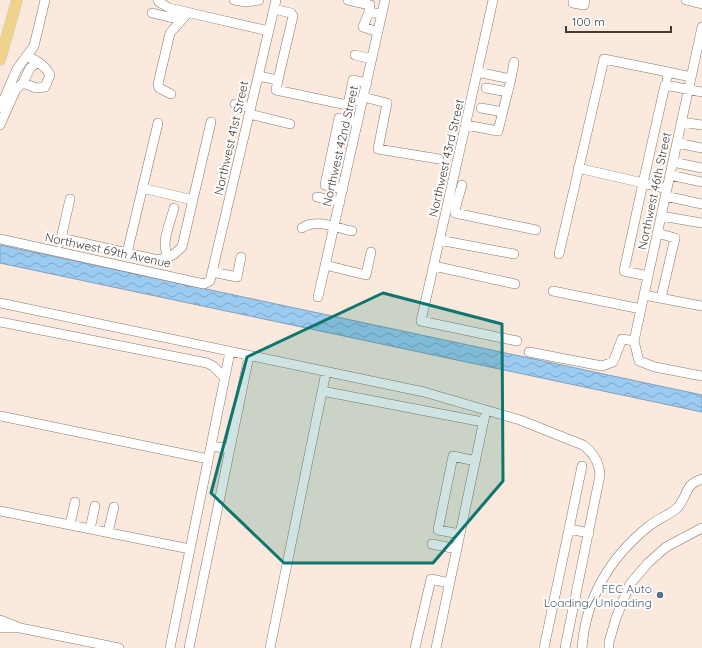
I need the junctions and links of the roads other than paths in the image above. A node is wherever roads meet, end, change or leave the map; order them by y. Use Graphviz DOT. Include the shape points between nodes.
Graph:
graph roads {
  1 [pos="17,0"];
  2 [pos="45,0"];
  3 [pos="158,0"];
  4 [pos="234,0"];
  5 [pos="259,0"];
  6 [pos="348,0"];
  7 [pos="385,0"];
  8 [pos="493,0"];
  9 [pos="573,0"];
  10 [pos="585,0"];
  11 [pos="686,0"];
  12 [pos="275,4"];
  13 [pos="702,4"];
  14 [pos="369,12"];
  15 [pos="152,13"];
  16 [pos="382,14"];
  17 [pos="184,16"];
  18 [pos="269,31"];
  19 [pos="378,32"];
  20 [pos="701,32"];
  21 [pos="699,53"];
  22 [pos="355,55"];
  23 [pos="26,56"];
  24 [pos="372,59"];
  25 [pos="0,60"];
  26 [pos="38,62"];
  27 [pos="514,62"];
  28 [pos="477,72"];
  29 [pos="668,72"];
  30 [pos="258,76"];
  31 [pos="691,77"];
  32 [pos="511,79"];
  33 [pos="278,80"];
  34 [pos="366,82"];
  35 [pos="23,83"];
  36 [pos="665,85"];
  37 [pos="486,88"];
  38 [pos="688,90"];
  39 [pos="508,92"];
  40 [pos="702,92"];
  41 [pos="170,94"];
  42 [pos="349,100"];
  43 [pos="363,100"];
  44 [pos="235,104"];
  45 [pos="0,108"];
  46 [pos="481,108"];
  47 [pos="250,111"];
  48 [pos="503,112"];
  49 [pos="210,122"];
  50 [pos="358,122"];
  51 [pos="682,122"];
  52 [pos="158,123"];
  53 [pos="290,124"];
  54 [pos="0,125"];
  55 [pos="466,125"];
  56 [pos="702,125"];
  57 [pos="677,143"];
  58 [pos="702,148"];
  59 [pos="439,159"];
  60 [pos="673,162"];
  61 [pos="578,168"];
  62 [pos="702,168"];
  63 [pos="670,175"];
  64 [pos="702,182"];
  65 [pos="643,183"];
  66 [pos="462,185"];
  67 [pos="142,188"];
  68 [pos="343,189"];
  69 [pos="666,192"];
  70 [pos="317,197"];
  71 [pos="70,199"];
  72 [pos="193,200"];
  73 [pos="340,202"];
  74 [pos="453,202"];
  75 [pos="702,204"];
  76 [pos="174,208"];
  77 [pos="661,216"];
  78 [pos="702,223"];
  79 [pos="334,227"];
  80 [pos="302,228"];
  81 [pos="536,230"];
  82 [pos="352,231"];
  83 [pos="658,233"];
  84 [pos="61,238"];
  85 [pos="0,239"];
  86 [pos="439,240"];
  87 [pos="58,252"];
  88 [pos="371,252"];
  89 [pos="127,253"];
  90 [pos="514,254"];
  91 [pos="559,254"];
  92 [pos="169,257"];
  93 [pos="241,258"];
  94 [pos="325,265"];
  95 [pos="434,266"];
  96 [pos="648,276"];
  97 [pos="211,277"];
  98 [pos="515,284"];
  99 [pos="553,291"];
  100 [pos="644,295"];
  101 [pos="318,298"];
  102 [pos="661,298"];
  103 [pos="0,303"];
  104 [pos="702,306"];
  105 [pos="641,309"];
  106 [pos="0,322"];
  107 [pos="517,341"];
  108 [pos="634,341"];
  109 [pos="230,352"];
  110 [pos="529,352"];
  111 [pos="250,356"];
  112 [pos="326,372"];
  113 [pos="702,376"];
  114 [pos="225,378"];
  115 [pos="322,391"];
  116 [pos="486,410"];
  117 [pos="0,416"];
  118 [pos="483,422"];
  119 [pos="211,446"];
  120 [pos="230,450"];
  121 [pos="208,459"];
  122 [pos="475,460"];
  123 [pos="582,466"];
  124 [pos="702,479"];
  125 [pos="75,502"];
  126 [pos="95,506"];
  127 [pos="114,507"];
  128 [pos="0,511"];
  129 [pos="70,525"];
  130 [pos="702,528"];
  131 [pos="90,529"];
  132 [pos="569,529"];
  133 [pos="108,532"];
  134 [pos="588,533"];
  135 [pos="460,534"];
  136 [pos="432,544"];
  137 [pos="190,549"];
  138 [pos="457,549"];
  139 [pos="449,583"];
  140 [pos="0,620"];
  141 [pos="0,628"];
  142 [pos="20,628"];
  143 [pos="120,648"];
  144 [pos="170,648"];
  145 [pos="189,648"];
  146 [pos="270,648"];
  147 [pos="415,648"];
  148 [pos="436,648"];
  149 [pos="544,648"];
  150 [pos="565,648"];
  151 [pos="582,648"];
  152 [pos="609,648"];
  1 -- 25 [label="main road"];
  2 -- 23 [label="street" via="34,46"];
  3 -- 17 [label="street"];
  4 -- 5 [label="street"];
  6 -- 14 [label="street" via="370,5"];
  7 -- 16 [label="street, Northwest 42nd Street"];
  8 -- 28 [label="street, Northwest 43rd Street"];
  9 -- 10 [label="street" via="573,3 584,6"];
  11 -- 13 [label="street"];
  12 -- 18 [label="street, Northwest 41st Street"];
  12 -- 33 [label="street" via="293,16"];
  14 -- 16 [label="street"];
  14 -- 19 [label="street" via="363,27"];
  15 -- 17 [label="street"];
  16 -- 19 [label="street, Northwest 42nd Street"];
  17 -- 18 [label="street"];
  17 -- 41 [label="street" via="170,33 158,84 159,88"];
  18 -- 30 [label="street, Northwest 41st Street"];
  19 -- 24 [label="street, Northwest 42nd Street"];
  20 -- 21 [label="street, Northwest 46th Street"];
  21 -- 31 [label="street, Northwest 46th Street"];
  22 -- 24 [label="street"];
  23 -- 26 [label="street"];
  23 -- 45 [label="street" via="17,69"];
  24 -- 34 [label="street, Northwest 42nd Street"];
  26 -- 35 [label="street" via="30,68"];
  26 -- 35 [label="street" via="46,67 50,75 46,86 36,88"];
  27 -- 32 [label="street"];
  28 -- 32 [label="street"];
  28 -- 55 [label="street, Northwest 43rd Street"];
  29 -- 31 [label="street"];
  29 -- 36 [label="street"];
  29 -- 61 [label="street" via="604,59"];
  30 -- 33 [label="street"];
  30 -- 47 [label="street, Northwest 41st Street"];
  31 -- 38 [label="street, Northwest 46th Street"];
  32 -- 39 [label="street"];
  33 -- 42 [label="street" via="276,90 347,105"];
  34 -- 42 [label="street" via="353,80"];
  34 -- 43 [label="street, Northwest 42nd Street"];
  35 -- 54 [label="street" via="16,89"];
  36 -- 38 [label="street"];
  36 -- 65 [label="street"];
  37 -- 39 [label="street"];
  38 -- 40 [label="street"];
  38 -- 51 [label="street, Northwest 46th Street"];
  39 -- 48 [label="street"];
  42 -- 43 [label="street"];
  43 -- 50 [label="street, Northwest 42nd Street"];
  43 -- 59 [label="street" via="387,103 378,149"];
  44 -- 47 [label="street"];
  46 -- 48 [label="street"];
  47 -- 53 [label="street"];
  47 -- 97 [label="street, Northwest 41st Street"];
  48 -- 55 [label="street" via="498,131"];
  49 -- 72 [label="street"];
  50 -- 68 [label="street, Northwest 42nd Street"];
  50 -- 68 [label="street" via="339,118 325,185"];
  51 -- 56 [label="street"];
  51 -- 57 [label="street, Northwest 46th Street"];
  52 -- 67 [label="street"];
  55 -- 74 [label="street, Northwest 43rd Street"];
  57 -- 58 [label="street"];
  57 -- 60 [label="street, Northwest 46th Street"];
  60 -- 62 [label="street"];
  60 -- 63 [label="street, Northwest 46th Street"];
  61 -- 65 [label="street"];
  61 -- 91 [label="street"];
  63 -- 64 [label="street"];
  63 -- 69 [label="street, Northwest 46th Street"];
  65 -- 69 [label="street"];
  65 -- 96 [label="street" via="624,271"];
  66 -- 74 [label="street"];
  67 -- 72 [label="street"];
  67 -- 89 [label="street"];
  68 -- 73 [label="street, Northwest 42nd Street"];
  69 -- 75 [label="street"];
  69 -- 77 [label="street, Northwest 46th Street"];
  70 -- 73 [label="street"];
  71 -- 84 [label="street"];
  72 -- 92 [label="street" via="182,247"];
  73 -- 79 [label="street, Northwest 42nd Street"];
  74 -- 81 [label="street" via="455,213"];
  74 -- 86 [label="street, Northwest 43rd Street"];
  76 -- 92 [label="street" via="166,236 166,254"];
  77 -- 78 [label="street"];
  77 -- 83 [label="street, Northwest 46th Street"];
  79 -- 80 [label="street" via="307,224"];
  79 -- 82 [label="street"];
  79 -- 94 [label="street, Northwest 42nd Street"];
  83 -- 96 [label="street, Northwest 46th Street"];
  83 -- 102 [label="street" via="675,238"];
  84 -- 87 [label="street"];
  84 -- 89 [label="street"];
  85 -- 87 [label="street, Northwest 69th Avenue"];
  86 -- 90 [label="street"];
  86 -- 95 [label="street, Northwest 43rd Street"];
  87 -- 97 [label="street, Northwest 69th Avenue" via="204,284"];
  88 -- 94 [label="street" via="366,274"];
  89 -- 92 [label="street" via="158,260"];
  93 -- 97 [label="street, Northwest 69th Avenue" via="237,277"];
  94 -- 101 [label="street, Northwest 42nd Street"];
  95 -- 98 [label="street"];
  95 -- 107 [label="street, Northwest 43rd Street" via="421,321"];
  96 -- 100 [label="street, Northwest 46th Street"];
  99 -- 105 [label="street"];
  100 -- 102 [label="street"];
  100 -- 105 [label="street, Northwest 46th Street"];
  102 -- 104 [label="street"];
  103 -- 109 [label="street"];
  105 -- 108 [label="street, Northwest 46th Street"];
  106 -- 114 [label="street" via="207,363"];
  108 -- 110 [label="street" via="622,339 613,362 602,366"];
  108 -- 113 [label="street, Northwest 46th Street" via="639,361 655,367"];
  109 -- 111 [label="street"];
  109 -- 114 [label="street"];
  111 -- 112 [label="street"];
  111 -- 120 [label="street"];
  112 -- 115 [label="street"];
  112 -- 116 [label="street" via="424,392"];
  114 -- 119 [label="street"];
  115 -- 118 [label="street"];
  115 -- 146 [label="street"];
  116 -- 118 [label="street"];
  116 -- 134 [label="street" via="579,443 591,452 597,460 600,475"];
  117 -- 121 [label="street"];
  118 -- 122 [label="street"];
  119 -- 120 [label="street"];
  119 -- 121 [label="street"];
  120 -- 145 [label="street"];
  121 -- 137 [label="street"];
  122 -- 135 [label="street"];
  122 -- 135 [label="street" via="453,456 451,464 438,530"];
  123 -- 132 [label="street"];
  124 -- 151 [label="street" via="688,487 680,505 632,540 615,558 604,574 589,608"];
  125 -- 129 [label="street"];
  126 -- 131 [label="street"];
  127 -- 133 [label="street"];
  128 -- 129 [label="street"];
  129 -- 131 [label="street"];
  130 -- 152 [label="street" via="666,547 630,584 616,618"];
  131 -- 133 [label="street"];
  132 -- 134 [label="street"];
  132 -- 149 [label="street"];
  133 -- 137 [label="street"];
  134 -- 150 [label="street"];
  135 -- 138 [label="street"];
  136 -- 138 [label="street"];
  137 -- 144 [label="street"];
  138 -- 139 [label="street"];
  139 -- 147 [label="street" via="431,579"];
  139 -- 148 [label="street"];
  140 -- 142 [label="street"];
  141 -- 142 [label="street"];
  142 -- 143 [label="street"];
}
